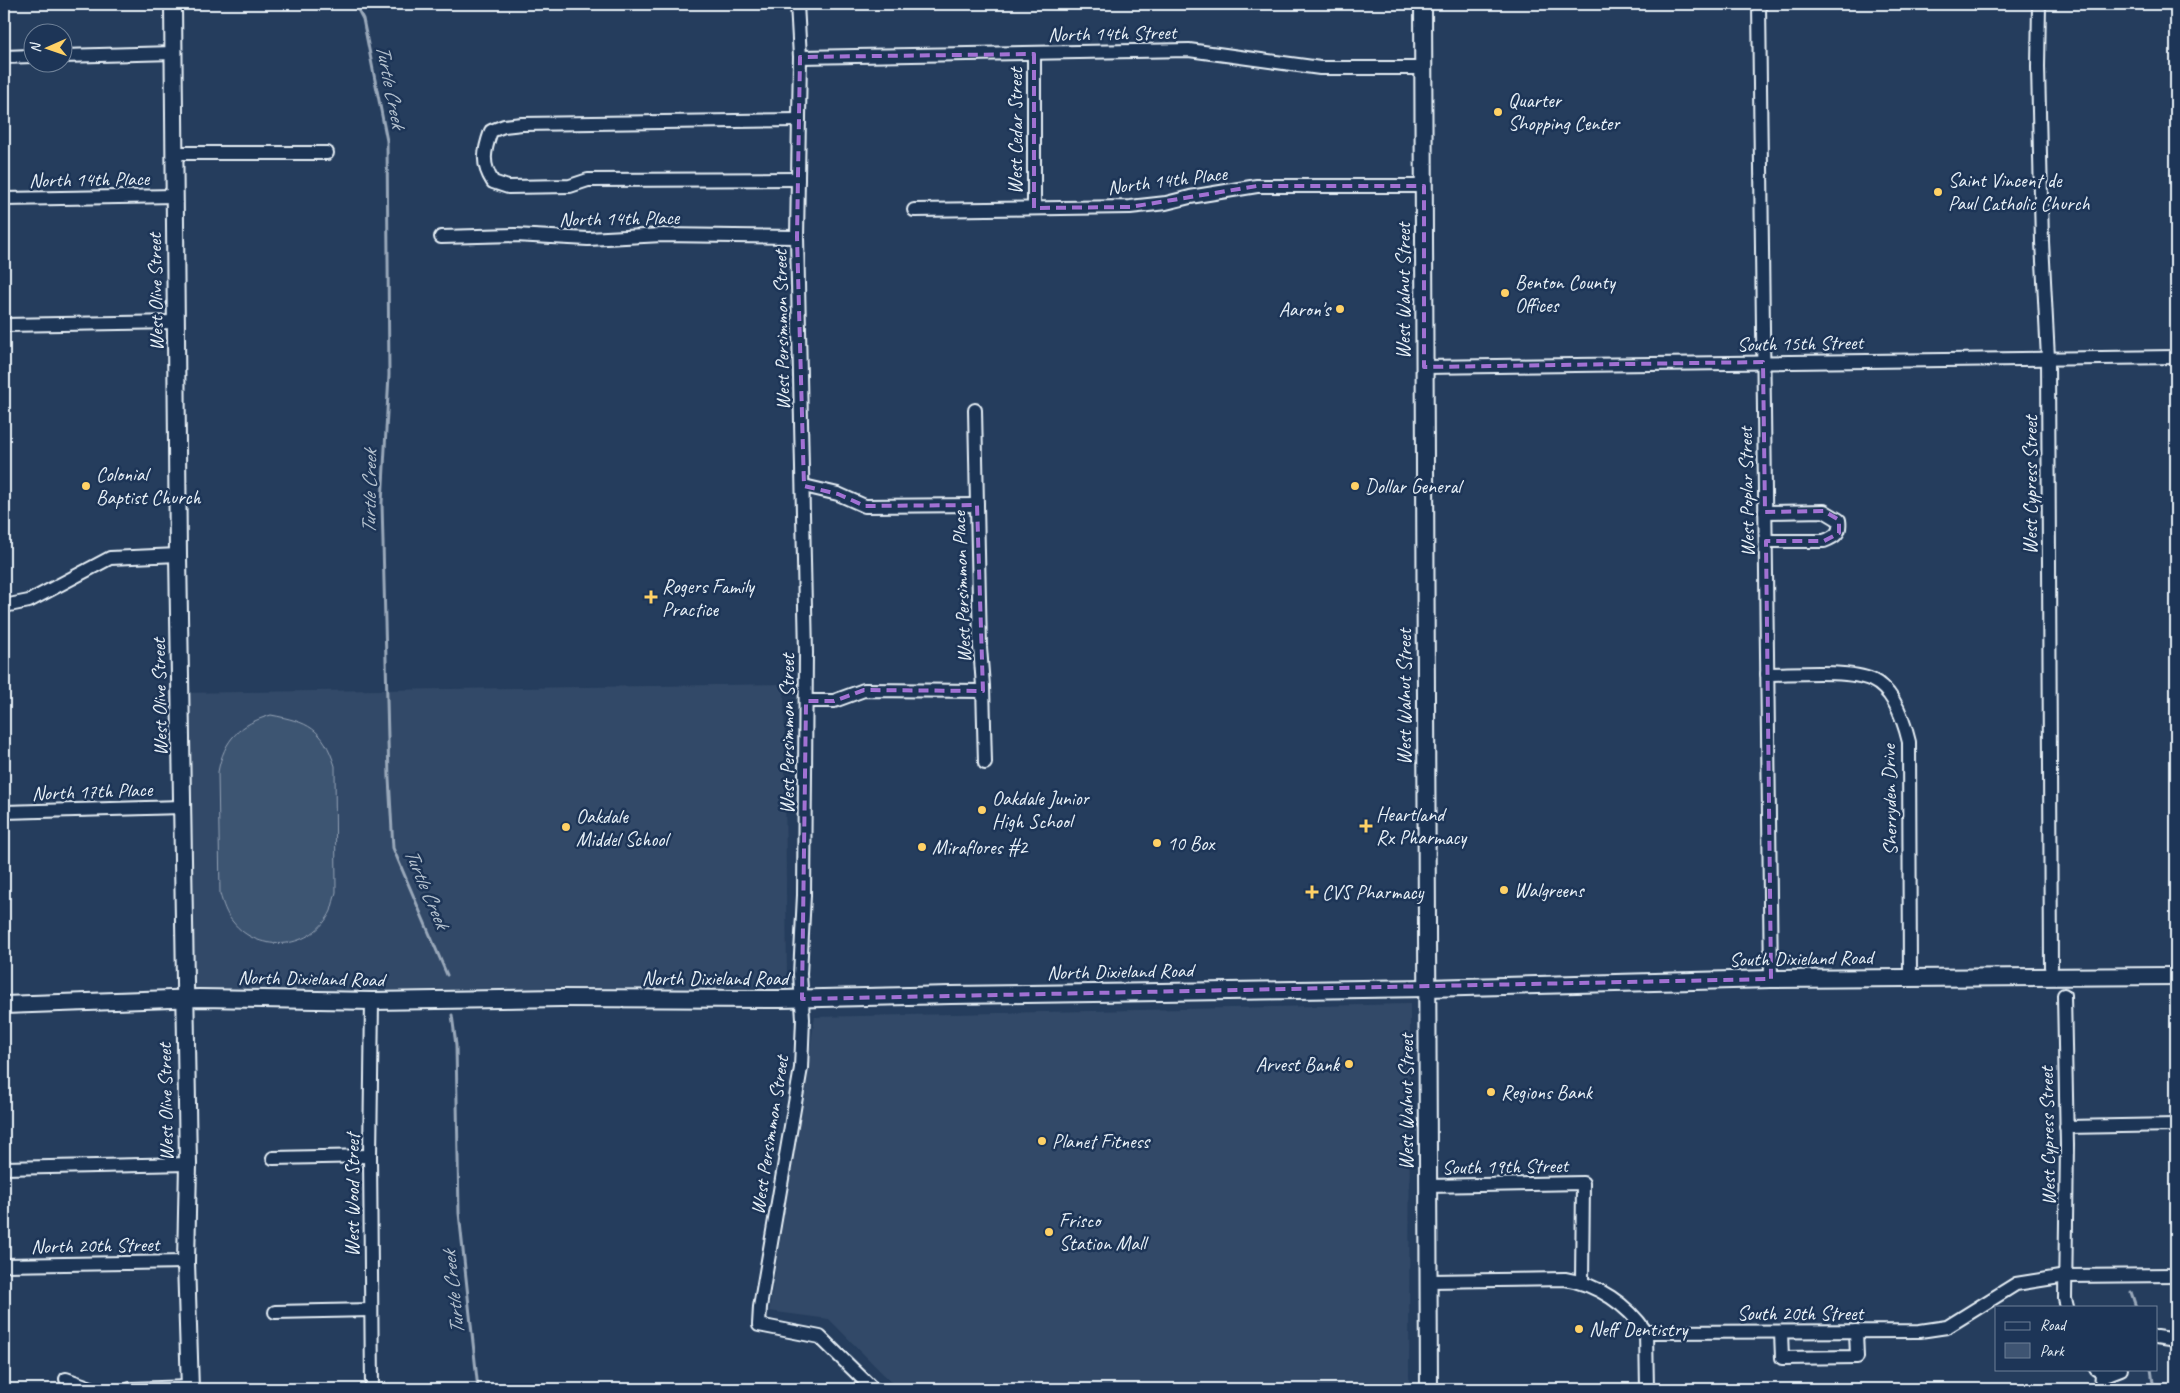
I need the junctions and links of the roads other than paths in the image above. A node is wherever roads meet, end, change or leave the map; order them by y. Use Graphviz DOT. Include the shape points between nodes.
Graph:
graph roads {
  1 [pos="174,4"];
  2 [pos="796,4"];
  3 [pos="1423,4"];
  4 [pos="1758,4"];
  5 [pos="2039,4"];
  6 [pos="174,53"];
  7 [pos="1034,54"];
  8 [pos="22,56"];
  9 [pos="72,56"];
  10 [pos="4,57"];
  11 [pos="800,57"];
  12 [pos="1423,68"];
  13 [pos="799,120"];
  14 [pos="327,153"];
  15 [pos="175,154"];
  16 [pos="798,179"];
  17 [pos="1424,186"];
  18 [pos="176,196"];
  19 [pos="4,199"];
  20 [pos="1034,208"];
  21 [pos="914,210"];
  22 [pos="441,236"];
  23 [pos="797,237"];
  24 [pos="177,322"];
  25 [pos="4,325"];
  26 [pos="2176,357"];
  27 [pos="2048,358"];
  28 [pos="1763,362"];
  29 [pos="1424,367"];
  30 [pos="975,410"];
  31 [pos="804,486"];
  32 [pos="977,505"];
  33 [pos="1765,512"];
  34 [pos="1766,541"];
  35 [pos="178,555"];
  36 [pos="4,606"];
  37 [pos="1767,674"];
  38 [pos="983,691"];
  39 [pos="806,701"];
  40 [pos="985,764"];
  41 [pos="182,807"];
  42 [pos="4,812"];
  43 [pos="2051,966"];
  44 [pos="2176,976"];
  45 [pos="1910,977"];
  46 [pos="1771,980"];
  47 [pos="1427,988"];
  48 [pos="2064,995"];
  49 [pos="185,999"];
  50 [pos="802,999"];
  51 [pos="372,1001"];
  52 [pos="4,1005"];
  53 [pos="2176,1125"];
  54 [pos="2066,1127"];
  55 [pos="370,1156"];
  56 [pos="273,1158"];
  57 [pos="188,1164"];
  58 [pos="4,1168"];
  59 [pos="1428,1186"];
  60 [pos="186,1262"];
  61 [pos="4,1265"];
  62 [pos="2176,1275"];
  63 [pos="2066,1276"];
  64 [pos="1429,1281"];
  65 [pos="1582,1282"];
  66 [pos="2066,1306"];
  67 [pos="371,1310"];
  68 [pos="275,1312"];
  69 [pos="1856,1331"];
  70 [pos="1646,1332"];
  71 [pos="1781,1332"];
  72 [pos="2158,1337"];
  73 [pos="2176,1340"];
  74 [pos="2120,1370"];
  75 [pos="2099,1371"];
  76 [pos="66,1379"];
  77 [pos="190,1388"];
  78 [pos="94,1389"];
  79 [pos="130,1389"];
  80 [pos="372,1389"];
  81 [pos="873,1389"];
  82 [pos="1429,1389"];
  83 [pos="1647,1389"];
  84 [pos="2101,1389"];
  1 -- 6 [label="main road, West Olive Street"];
  2 -- 11 [label="street, West Persimmon Street"];
  3 -- 12 [label="main road, West Walnut Street"];
  4 -- 28 [label="street, West Poplar Street"];
  5 -- 27 [label="street, West Cypress Street" via="2042,242"];
  6 -- 9 [label="street"];
  6 -- 15 [label="main road, West Olive Street"];
  7 -- 11 [label="street, North 14th Street"];
  7 -- 12 [label="street, North 14th Street" via="1189,50 1320,68"];
  7 -- 20 [label="street, West Cedar Street"];
  8 -- 10 [label="street"];
  11 -- 13 [label="street, West Persimmon Street"];
  12 -- 17 [label="main road, West Walnut Street"];
  13 -- 16 [label="street, West Persimmon Street"];
  13 -- 16 [label="street" via="522,124 491,131 485,148 486,171 493,182 508,187 570,186 588,180"];
  14 -- 15 [label="street, North 14th Place"];
  15 -- 18 [label="main road, West Olive Street"];
  16 -- 23 [label="street, West Persimmon Street"];
  17 -- 20 [label="street, North 14th Place" via="1257,186 1139,206"];
  17 -- 29 [label="main road, West Walnut Street"];
  18 -- 19 [label="street, North 14th Place"];
  18 -- 24 [label="main road, West Olive Street"];
  20 -- 21 [label="street, North 14th Place"];
  22 -- 23 [label="street, North 14th Place" via="588,239 662,235"];
  23 -- 31 [label="street, West Persimmon Street"];
  24 -- 25 [label="street"];
  24 -- 35 [label="main road, West Olive Street"];
  26 -- 27 [label="street, South 15th Street"];
  27 -- 28 [label="street, South 15th Street"];
  27 -- 43 [label="street, West Cypress Street"];
  28 -- 29 [label="street, South 15th Street"];
  28 -- 33 [label="street, West Poplar Street"];
  29 -- 47 [label="main road, West Walnut Street"];
  30 -- 32 [label="street, West Persimmon Place"];
  31 -- 32 [label="street" via="838,494 865,506"];
  31 -- 39 [label="street, West Persimmon Street"];
  32 -- 38 [label="street, West Persimmon Place"];
  33 -- 34 [label="street, West Poplar Street"];
  33 -- 34 [label="street" via="1824,511 1839,520 1840,526 1839,533 1824,541"];
  34 -- 37 [label="street, West Poplar Street"];
  35 -- 36 [label="street" via="110,558 29,601"];
  35 -- 41 [label="main road, West Olive Street"];
  37 -- 45 [label="street, Sherryden Drive" via="1847,674 1872,680 1897,706 1909,742"];
  37 -- 46 [label="street, West Poplar Street"];
  38 -- 39 [label="street" via="864,690 834,701"];
  38 -- 40 [label="street, West Persimmon Place"];
  39 -- 50 [label="street, West Persimmon Street"];
  41 -- 42 [label="street, North 17th Place"];
  41 -- 49 [label="main road, West Olive Street"];
  44 -- 45 [label="main road, South Dixieland Road"];
  45 -- 46 [label="main road, South Dixieland Road"];
  46 -- 47 [label="main road, South Dixieland Road"];
  47 -- 50 [label="main road, North Dixieland Road"];
  47 -- 59 [label="main road, West Walnut Street"];
  48 -- 54 [label="street, West Cypress Street"];
  49 -- 51 [label="main road, North Dixieland Road"];
  49 -- 52 [label="main road, North Dixieland Road"];
  49 -- 57 [label="main road, West Olive Street"];
  50 -- 51 [label="main road, North Dixieland Road"];
  50 -- 81 [label="street, West Persimmon Street" via="802,1068 759,1325 820,1336"];
  51 -- 55 [label="street, West Wood Street"];
  53 -- 54 [label="street"];
  54 -- 63 [label="street, West Cypress Street"];
  55 -- 56 [label="street"];
  55 -- 67 [label="street, West Wood Street"];
  57 -- 58 [label="street"];
  57 -- 60 [label="main road, West Olive Street"];
  59 -- 64 [label="main road, West Walnut Street"];
  59 -- 65 [label="street, South 19th Street" via="1583,1183"];
  60 -- 61 [label="street, North 20th Street"];
  60 -- 77 [label="main road, West Olive Street"];
  62 -- 63 [label="street, South 20th Street"];
  63 -- 66 [label="street, West Cypress Street"];
  63 -- 69 [label="street, South 20th Street" via="2016,1284 1947,1327 1920,1331"];
  64 -- 65 [label="street" via="1565,1279"];
  64 -- 82 [label="main road, West Walnut Street"];
  65 -- 70 [label="street" via="1608,1296 1634,1316"];
  67 -- 68 [label="street"];
  67 -- 80 [label="street, West Wood Street"];
  69 -- 71 [label="street, South 20th Street"];
  69 -- 71 [label="street" via="1857,1357 1782,1358"];
  70 -- 71 [label="street, South 20th Street"];
  70 -- 83 [label="street"];
  72 -- 73 [label="street"];
  74 -- 75 [label="street" via="2115,1373"];
  75 -- 84 [label="street"];
  76 -- 78 [label="street"];
  77 -- 79 [label="street"];
}
